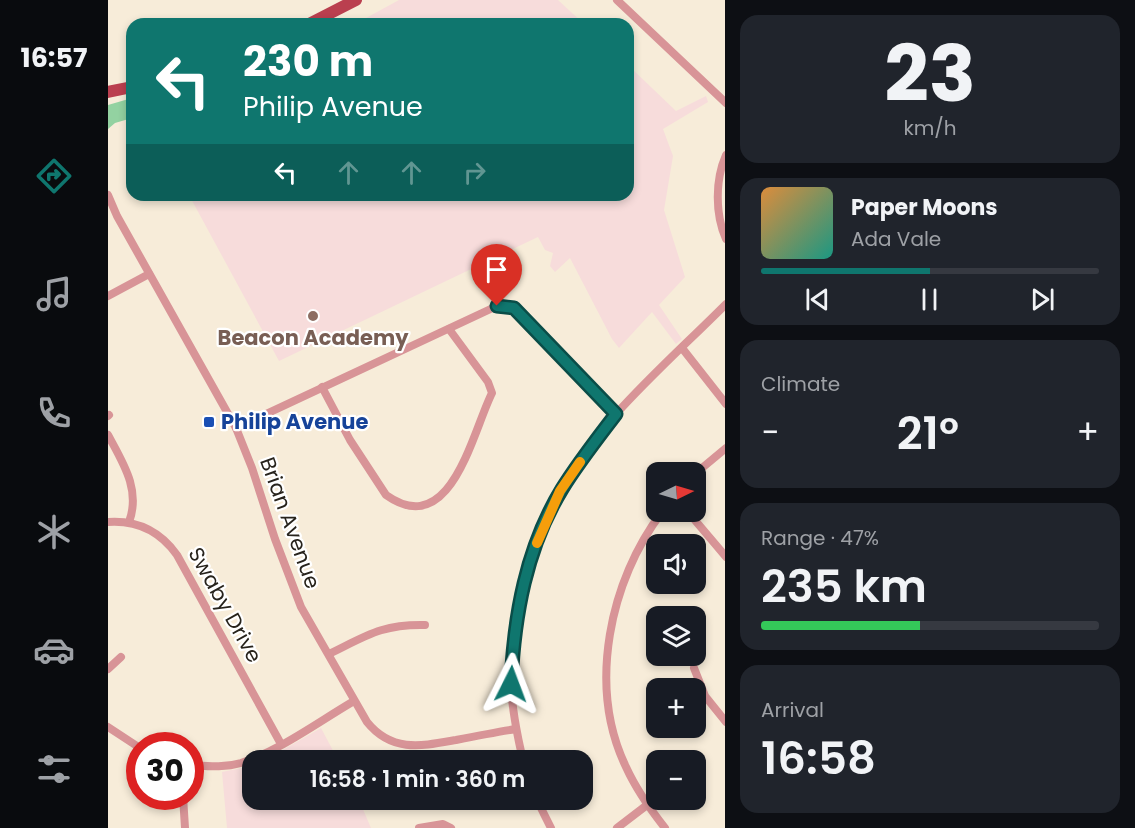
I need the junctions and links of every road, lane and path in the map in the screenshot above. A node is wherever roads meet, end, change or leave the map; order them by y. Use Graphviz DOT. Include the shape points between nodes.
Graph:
graph roads {
  1 [pos="356,0"];
  2 [pos="617,0"];
  3 [pos="321,18"];
  4 [pos="126,88"];
  5 [pos="108,92"];
  6 [pos="725,102"];
  7 [pos="725,158"];
  8 [pos="108,195"];
  9 [pos="725,236"];
  10 [pos="149,274"];
  11 [pos="108,296"];
  12 [pos="725,305"];
  13 [pos="449,329"];
  14 [pos="682,348"];
  15 [pos="322,387"];
  16 [pos="725,403"];
  17 [pos="616,414"];
  18 [pos="236,428"];
  19 [pos="108,435"];
  20 [pos="725,449"];
  21 [pos="706,465"];
  22 [pos="108,522"];
  23 [pos="129,522"];
  24 [pos="655,522"];
  25 [pos="696,522"];
  26 [pos="725,556"];
  27 [pos="425,626"];
  28 [pos="329,654"];
  29 [pos="121,657"];
  30 [pos="694,668"];
  31 [pos="108,669"];
  32 [pos="354,701"];
  33 [pos="725,721"];
  34 [pos="108,727"];
  35 [pos="516,729"];
  36 [pos="126,739"];
  37 [pos="281,744"];
  38 [pos="521,750"];
  39 [pos="204,766"];
  40 [pos="646,805"];
  41 [pos="184,810"];
  42 [pos="542,810"];
  43 [pos="650,810"];
  44 [pos="185,828"];
  45 [pos="420,828"];
  46 [pos="451,828"];
  47 [pos="551,828"];
  48 [pos="617,828"];
  49 [pos="665,828"];
  1 -- 3 [label="main road"];
  2 -- 6 [label="street"];
  4 -- 5 [label="main road"];
  7 -- 9 [label="street" via="718,188 718,212"];
  8 -- 10 [label="street, Brian Avenue"];
  10 -- 11 [label="street"];
  10 -- 18 [label="street, Brian Avenue"];
  12 -- 14 [label="street"];
  13 -- 15 [label="street"];
  13 -- 15 [label="street" via="492,393 457,475 433,502 414,506 386,495"];
  13 -- 17 [label="street" via="497,306 514,308"];
  14 -- 16 [label="street"];
  14 -- 17 [label="street"];
  15 -- 18 [label="street"];
  17 -- 35 [label="street" via="560,491 525,579 511,684"];
  18 -- 28 [label="street, Brian Avenue" via="301,607"];
  19 -- 23 [label="street" via="132,485 134,511"];
  20 -- 21 [label="street"];
  22 -- 23 [label="street, Swaby Drive"];
  23 -- 37 [label="street, Swaby Drive" via="157,533 177,555"];
  24 -- 40 [label="street" via="640,544 618,601 607,678 615,737"];
  25 -- 26 [label="street"];
  27 -- 28 [label="street" via="382,628"];
  28 -- 32 [label="street, Brian Avenue"];
  29 -- 31 [label="street"];
  30 -- 33 [label="street" via="705,696"];
  32 -- 35 [label="street, Brian Avenue" via="374,731 402,745 424,746"];
  32 -- 37 [label="street"];
  34 -- 36 [label="street"];
  35 -- 38 [label="street"];
  37 -- 39 [label="street" via="241,763"];
  40 -- 48 [label="street"];
  41 -- 44 [label="street"];
  42 -- 47 [label="street"];
  43 -- 49 [label="street"];
  45 -- 46 [label="street" via="443,824"];
}
